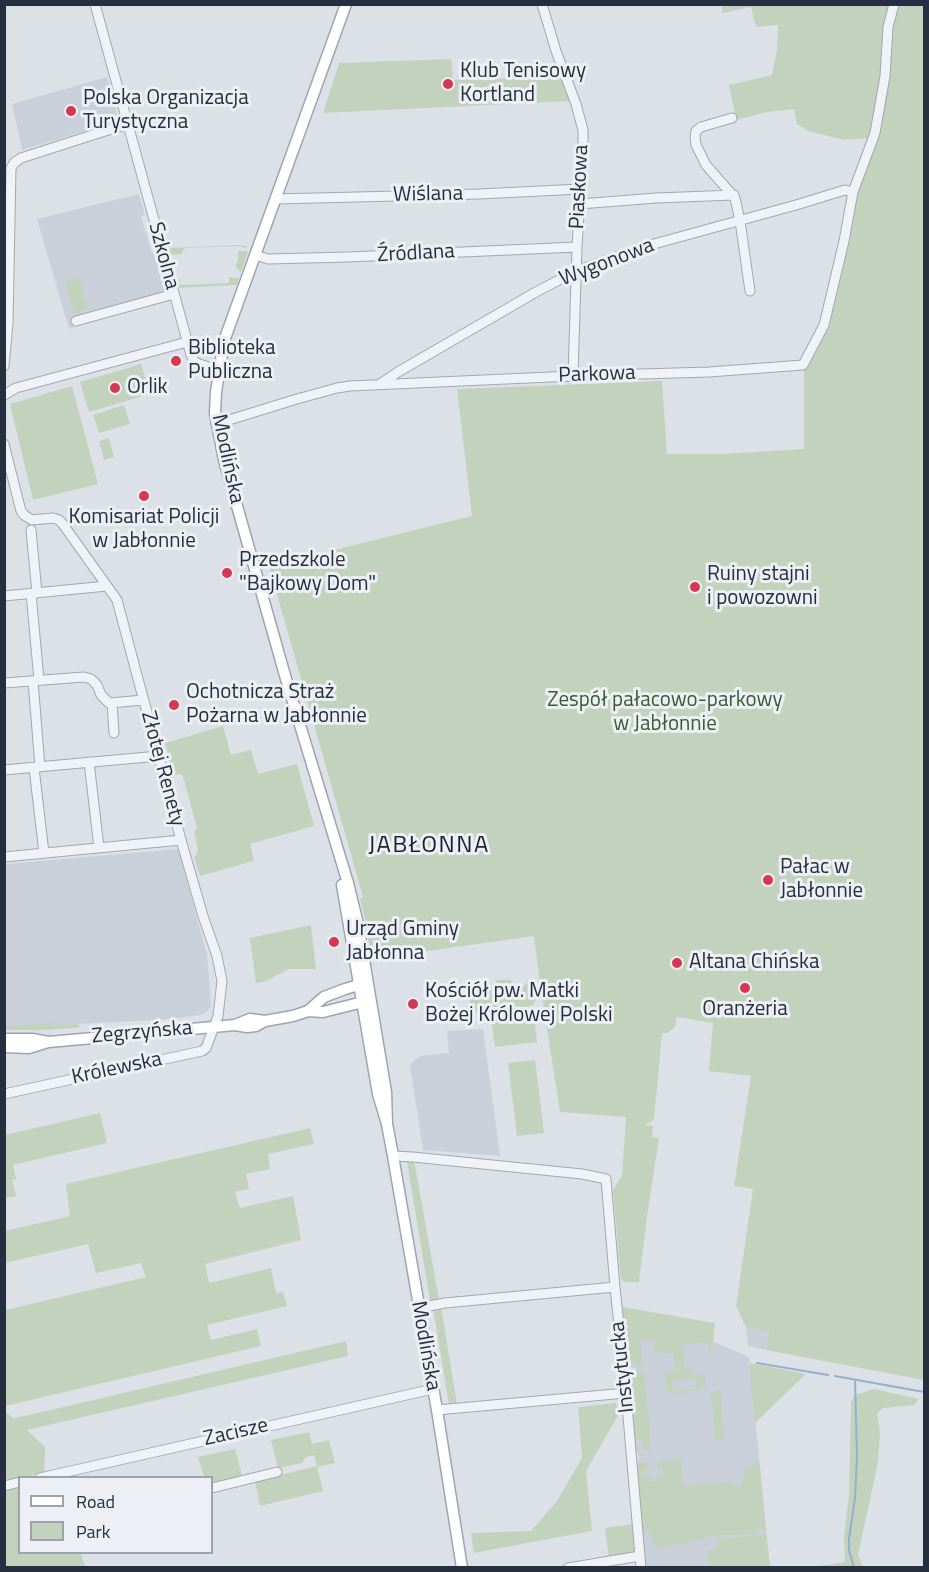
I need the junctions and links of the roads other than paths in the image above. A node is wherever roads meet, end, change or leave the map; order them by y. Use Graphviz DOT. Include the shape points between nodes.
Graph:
graph roads {
  1 [pos="94,4"];
  2 [pos="346,4"];
  3 [pos="542,4"];
  4 [pos="894,4"];
  5 [pos="732,118"];
  6 [pos="127,124"];
  7 [pos="8,168"];
  8 [pos="581,189"];
  9 [pos="853,192"];
  10 [pos="734,195"];
  11 [pos="275,199"];
  12 [pos="580,204"];
  13 [pos="740,221"];
  14 [pos="577,247"];
  15 [pos="255,255"];
  16 [pos="576,270"];
  17 [pos="750,291"];
  18 [pos="174,294"];
  19 [pos="76,321"];
  20 [pos="187,342"];
  21 [pos="4,366"];
  22 [pos="219,370"];
  23 [pos="573,376"];
  24 [pos="380,384"];
  25 [pos="6,390"];
  26 [pos="216,424"];
  27 [pos="4,444"];
  28 [pos="31,530"];
  29 [pos="107,586"];
  30 [pos="34,593"];
  31 [pos="4,596"];
  32 [pos="36,680"];
  33 [pos="4,683"];
  34 [pos="144,700"];
  35 [pos="112,703"];
  36 [pos="114,733"];
  37 [pos="159,756"];
  38 [pos="89,762"];
  39 [pos="37,767"];
  40 [pos="4,770"];
  41 [pos="181,840"];
  42 [pos="99,848"];
  43 [pos="337,849"];
  44 [pos="44,853"];
  45 [pos="4,857"];
  46 [pos="359,985"];
  47 [pos="366,998"];
  48 [pos="308,1011"];
  49 [pos="215,1027"];
  50 [pos="4,1039"];
  51 [pos="49,1042"];
  52 [pos="4,1047"];
  53 [pos="25,1048"];
  54 [pos="4,1053"];
  55 [pos="4,1094"];
  56 [pos="393,1156"];
  57 [pos="615,1287"];
  58 [pos="419,1308"];
  59 [pos="433,1389"];
  60 [pos="626,1393"];
  61 [pos="437,1410"];
  62 [pos="277,1472"];
  63 [pos="51,1476"];
  64 [pos="213,1488"];
  65 [pos="640,1556"];
  66 [pos="462,1568"];
  67 [pos="568,1568"];
  68 [pos="641,1568"];
  1 -- 6 [label="street, Szkolna"];
  2 -- 11 [label="main road, Modlińska"];
  3 -- 8 [label="street, Piaskowa" via="583,130"];
  4 -- 9 [label="street" via="875,133"];
  5 -- 10 [label="street" via="701,127 695,137 706,165"];
  6 -- 7 [label="street" via="24,156"];
  6 -- 18 [label="street, Szkolna"];
  7 -- 21 [label="street" via="8,323"];
  8 -- 11 [label="street, Wiślana"];
  8 -- 12 [label="street, Piaskowa"];
  9 -- 13 [label="street, Wygonowa" via="845,190"];
  9 -- 23 [label="street, Parkowa" via="824,325 803,364 709,372"];
  10 -- 12 [label="street"];
  10 -- 13 [label="street"];
  11 -- 15 [label="main road, Modlińska"];
  12 -- 14 [label="street, Piaskowa"];
  13 -- 16 [label="street, Wygonowa"];
  13 -- 17 [label="street"];
  14 -- 15 [label="street, Źródlana" via="268,259"];
  14 -- 16 [label="street, Piaskowa"];
  15 -- 22 [label="main road, Modlińska" via="224,341"];
  16 -- 23 [label="street, Piaskowa"];
  16 -- 24 [label="street, Wygonowa"];
  18 -- 19 [label="street"];
  18 -- 20 [label="street, Szkolna"];
  20 -- 22 [label="street, Szkolna" via="194,361"];
  20 -- 25 [label="street"];
  22 -- 26 [label="main road, Modlińska"];
  23 -- 24 [label="street, Parkowa"];
  24 -- 26 [label="street, Parkowa" via="337,388"];
  26 -- 43 [label="main road, Modlińska"];
  27 -- 29 [label="street, Złotej Renety" via="21,511 32,520 59,520"];
  28 -- 30 [label="street"];
  29 -- 30 [label="street"];
  29 -- 34 [label="street, Złotej Renety" via="117,600"];
  30 -- 31 [label="street"];
  30 -- 32 [label="street"];
  32 -- 33 [label="street"];
  32 -- 35 [label="street" via="84,677 97,685 104,700"];
  32 -- 39 [label="street"];
  34 -- 35 [label="street"];
  34 -- 37 [label="street, Złotej Renety"];
  35 -- 36 [label="street"];
  37 -- 38 [label="street"];
  37 -- 41 [label="street, Złotej Renety"];
  38 -- 39 [label="street"];
  38 -- 42 [label="street"];
  39 -- 40 [label="street"];
  39 -- 44 [label="street"];
  41 -- 42 [label="street"];
  41 -- 49 [label="street, Złotej Renety" via="222,981"];
  42 -- 44 [label="street"];
  43 -- 46 [label="main road, Modlińska"];
  43 -- 47 [label="main road, Modlińska" via="358,924"];
  44 -- 45 [label="street"];
  46 -- 47 [label="main road, Modlińska"];
  46 -- 48 [label="main road, Zegrzyńska" via="324,997"];
  47 -- 48 [label="main road, Zegrzyńska" via="323,1012"];
  47 -- 56 [label="main road, Modlińska" via="378,1094"];
  48 -- 49 [label="main road, Zegrzyńska" via="251,1027"];
  49 -- 51 [label="main road, Zegrzyńska"];
  49 -- 55 [label="street, Królewska" via="206,1048 198,1052"];
  50 -- 51 [label="main road, Zegrzyńska"];
  51 -- 53 [label="main road, Zegrzyńska"];
  52 -- 53 [label="main road, Zegrzyńska"];
  53 -- 54 [label="street"];
  56 -- 57 [label="street, Instytucka" via="606,1179"];
  56 -- 58 [label="main road, Modlińska"];
  57 -- 58 [label="street"];
  57 -- 60 [label="street, Instytucka"];
  58 -- 59 [label="main road, Modlińska"];
  59 -- 61 [label="main road, Modlińska"];
  59 -- 63 [label="street, Zacisze"];
  60 -- 61 [label="street"];
  60 -- 65 [label="street, Instytucka"];
  61 -- 66 [label="main road, Modlińska"];
  62 -- 64 [label="street"];
  65 -- 67 [label="street"];
  65 -- 68 [label="street, Instytucka"];
}
